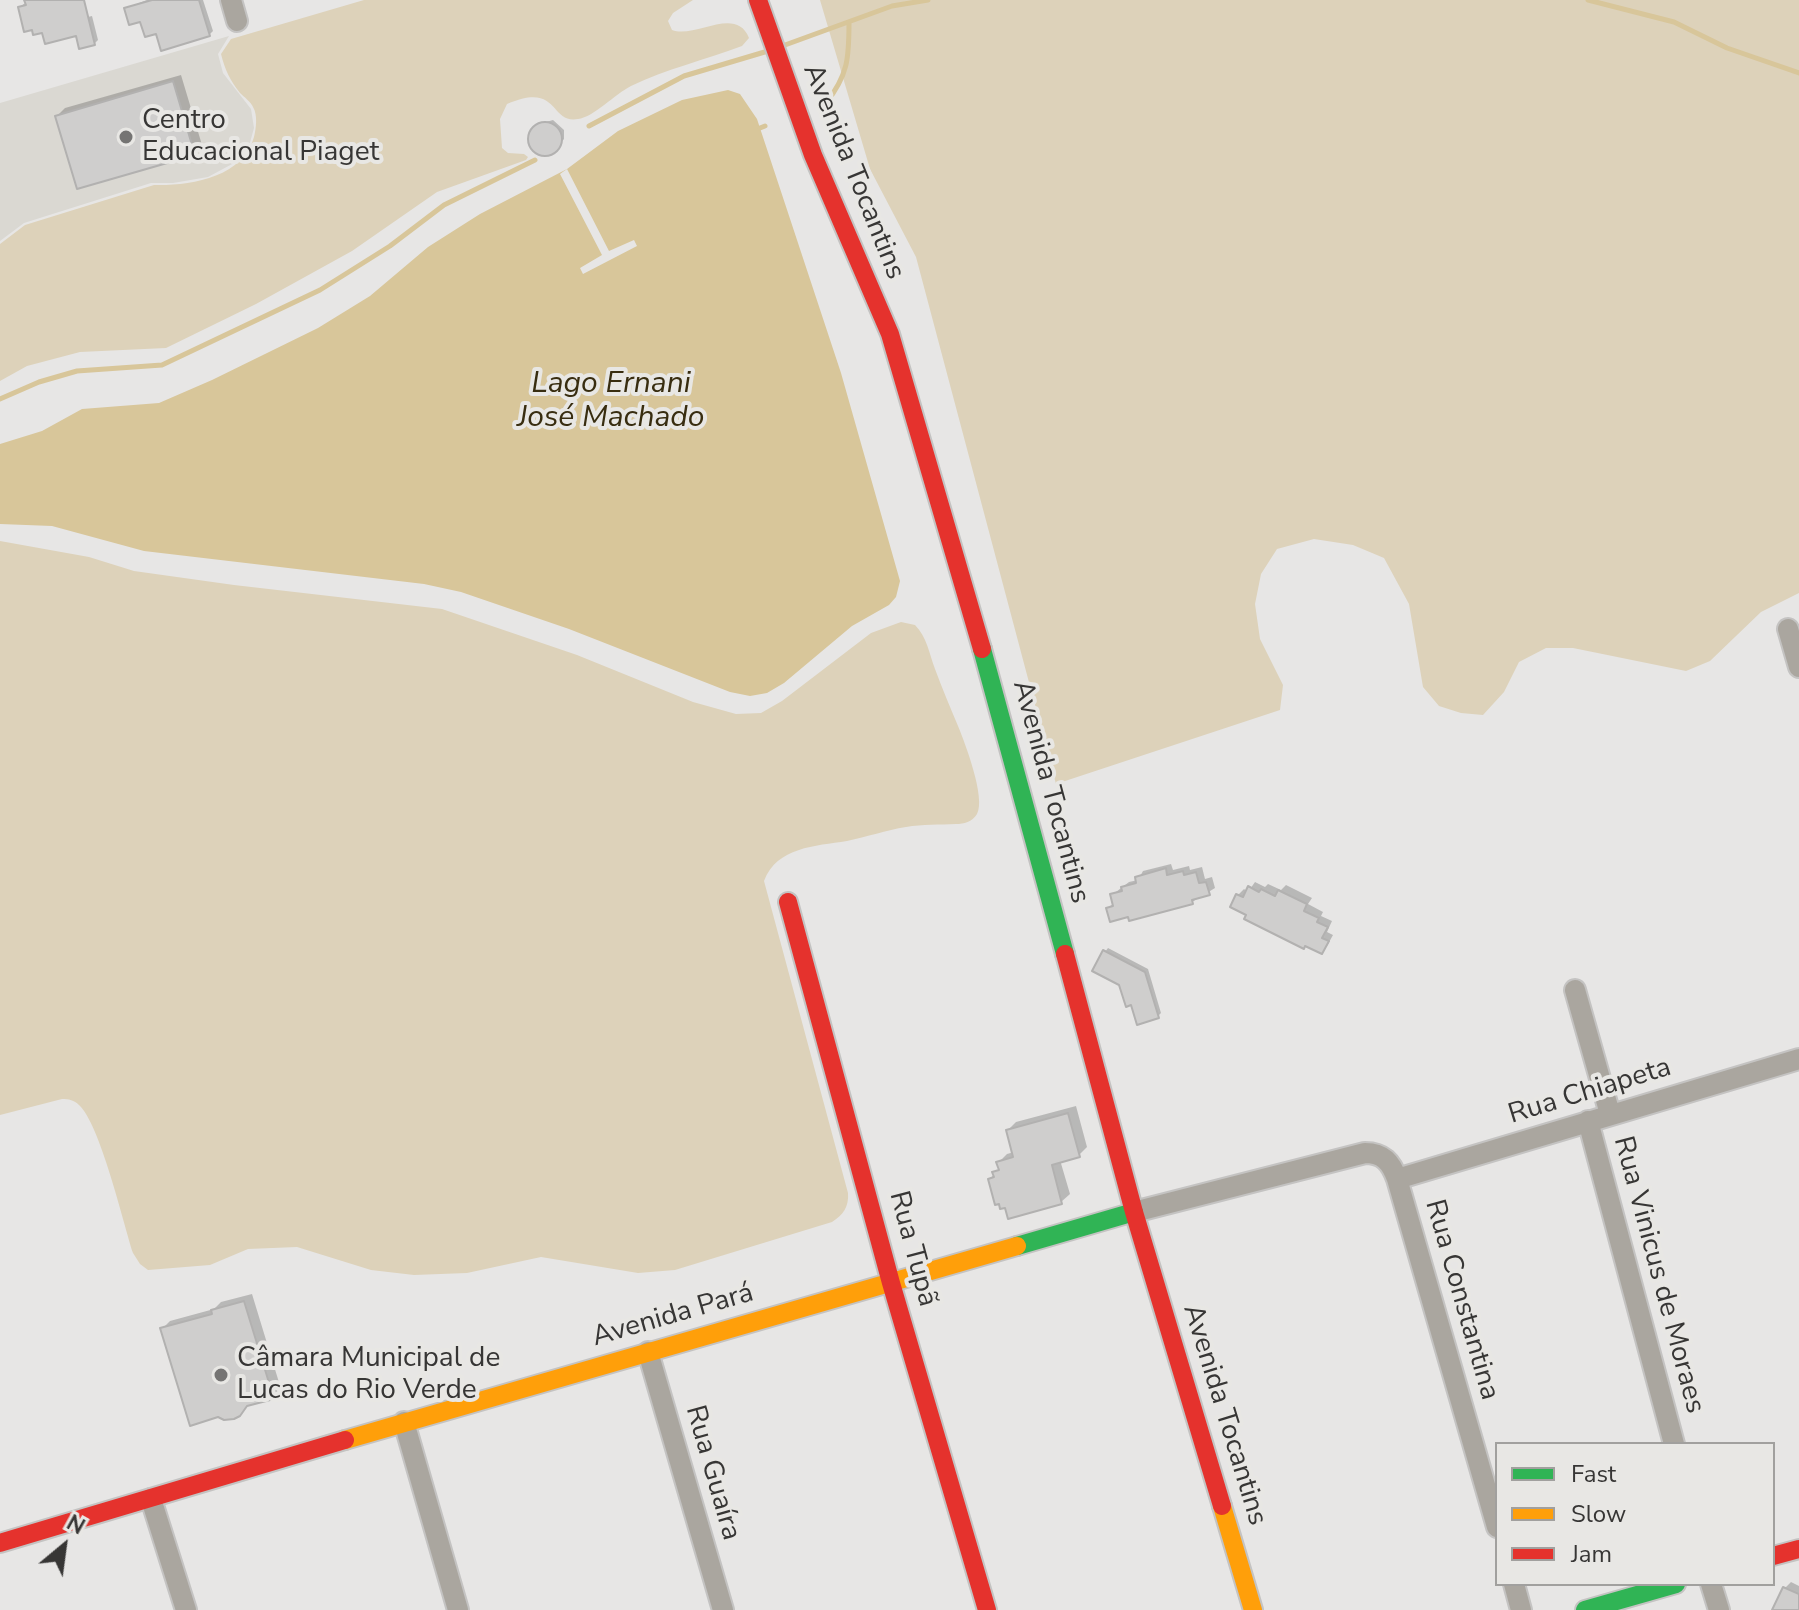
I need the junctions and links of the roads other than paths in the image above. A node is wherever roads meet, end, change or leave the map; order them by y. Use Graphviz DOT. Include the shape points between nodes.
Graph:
graph roads {
  1 [pos="231,0"];
  2 [pos="761,8"];
  3 [pos="237,21"];
  4 [pos="1788,629"];
  5 [pos="1799,667"];
  6 [pos="788,902"];
  7 [pos="1575,990"];
  8 [pos="1799,1059"];
  9 [pos="1610,1114"];
  10 [pos="1588,1121"];
  11 [pos="1365,1153"];
  12 [pos="1397,1179"];
  13 [pos="1134,1212"];
  14 [pos="891,1283"];
  15 [pos="648,1352"];
  16 [pos="404,1422"];
  17 [pos="1673,1442"];
  18 [pos="151,1499"];
  19 [pos="1495,1520"];
  20 [pos="0,1543"];
  21 [pos="1799,1549"];
  22 [pos="1775,1555"];
  23 [pos="1515,1586"];
  24 [pos="1669,1586"];
  25 [pos="1712,1586"];
  26 [pos="186,1610"];
  27 [pos="458,1610"];
  28 [pos="723,1610"];
  29 [pos="987,1610"];
  30 [pos="1253,1610"];
  31 [pos="1521,1610"];
  32 [pos="1585,1610"];
  33 [pos="1719,1610"];
  1 -- 3 [label="street"];
  2 -- 13 [label="street, Avenida Tocantins" via="813,155 890,334 999,707"];
  4 -- 5 [label="street"];
  6 -- 14 [label="street, Rua Tupã"];
  7 -- 9 [label="street"];
  8 -- 9 [label="street, Rua Chiapeta"];
  9 -- 10 [label="street, Rua Chiapeta"];
  10 -- 12 [label="street, Rua Chiapeta"];
  10 -- 17 [label="street, Rua Vinicus de Moraes"];
  11 -- 12 [label="street, Rua Constantina" via="1386,1159"];
  11 -- 13 [label="street, Avenida Pará"];
  12 -- 19 [label="street, Rua Constantina"];
  13 -- 14 [label="street, Avenida Pará"];
  13 -- 30 [label="street, Avenida Tocantins"];
  14 -- 15 [label="street, Avenida Pará"];
  14 -- 29 [label="street, Rua Tupã"];
  15 -- 16 [label="street, Avenida Pará"];
  15 -- 28 [label="street, Rua Guaíra"];
  16 -- 18 [label="street, Avenida Pará"];
  16 -- 27 [label="street"];
  18 -- 20 [label="street, Avenida Pará"];
  18 -- 26 [label="street"];
  21 -- 22 [label="street"];
  23 -- 31 [label="street"];
  24 -- 32 [label="street"];
  25 -- 33 [label="street"];
}
